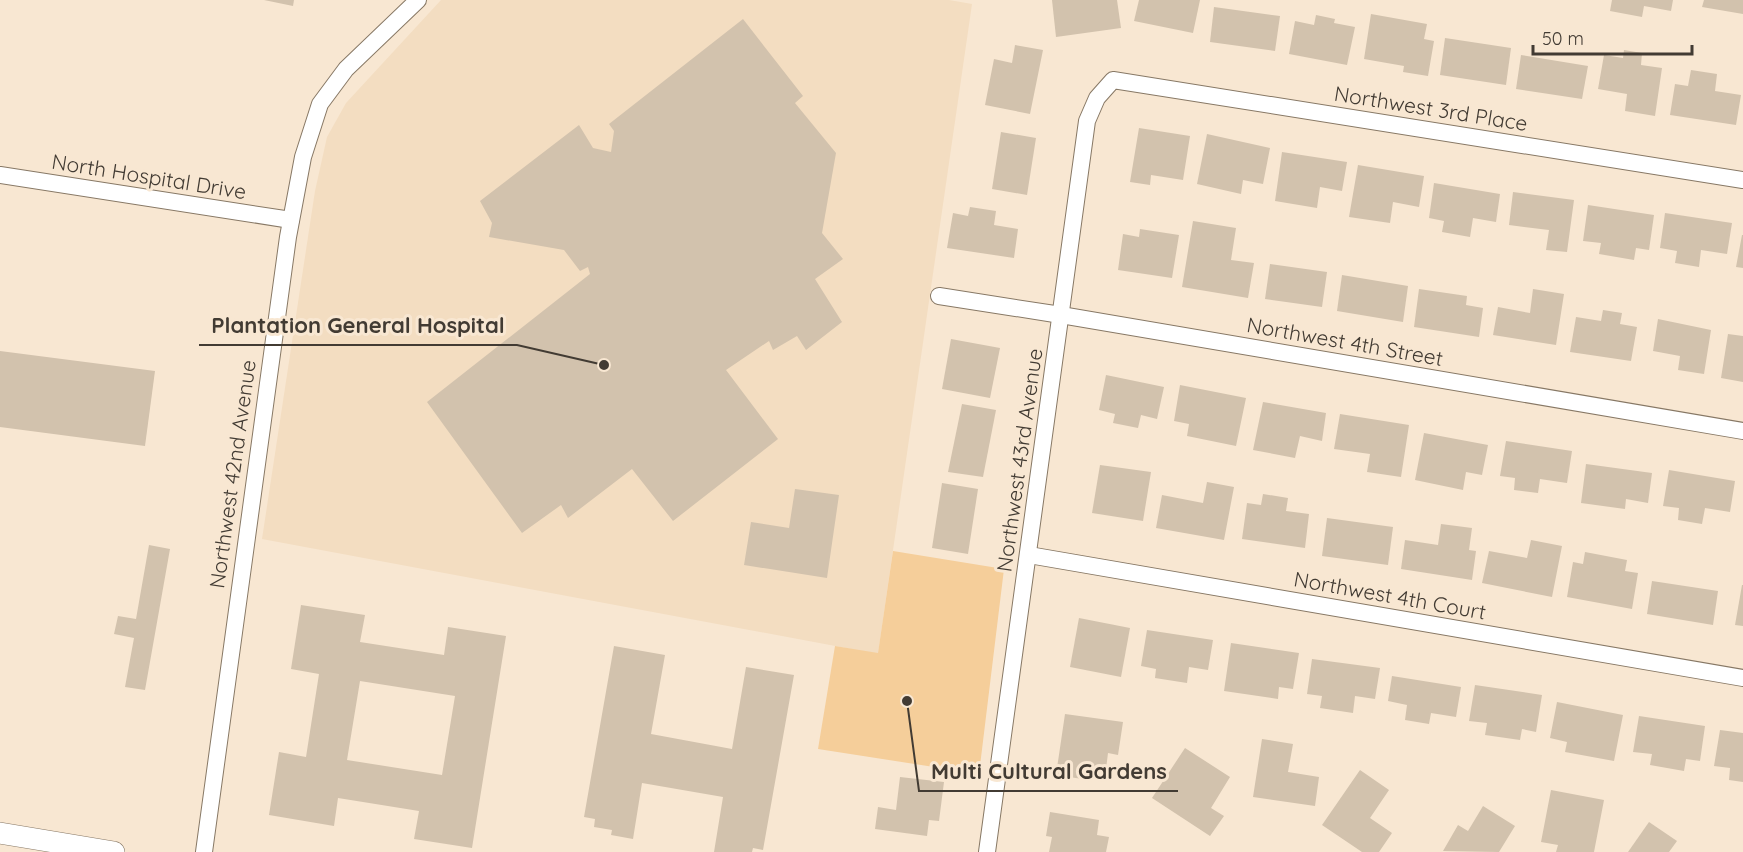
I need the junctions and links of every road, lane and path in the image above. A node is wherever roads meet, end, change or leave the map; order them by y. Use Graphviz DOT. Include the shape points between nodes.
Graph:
graph roads {
  1 [pos="417,0"];
  2 [pos="1113,80"];
  3 [pos="0,175"];
  4 [pos="1743,180"];
  5 [pos="291,220"];
  6 [pos="939,296"];
  7 [pos="1061,315"];
  8 [pos="1743,431"];
  9 [pos="1029,555"];
  10 [pos="1743,678"];
  11 [pos="0,833"];
  12 [pos="114,852"];
  13 [pos="204,852"];
  14 [pos="987,852"];
  1 -- 5 [label="street, Northwest 42nd Avenue" via="346,69 320,104 303,157"];
  2 -- 4 [label="street, Northwest 3rd Place"];
  2 -- 7 [label="street, Northwest 43rd Avenue" via="1097,98 1087,121"];
  3 -- 5 [label="street, North Hospital Drive"];
  5 -- 13 [label="street, Northwest 42nd Avenue"];
  6 -- 7 [label="street, Northwest 4th Street"];
  7 -- 8 [label="street, Northwest 4th Street"];
  7 -- 9 [label="street, Northwest 43rd Avenue"];
  9 -- 10 [label="street, Northwest 4th Court"];
  9 -- 14 [label="street, Northwest 43rd Avenue"];
  11 -- 12 [label="street"];
}
